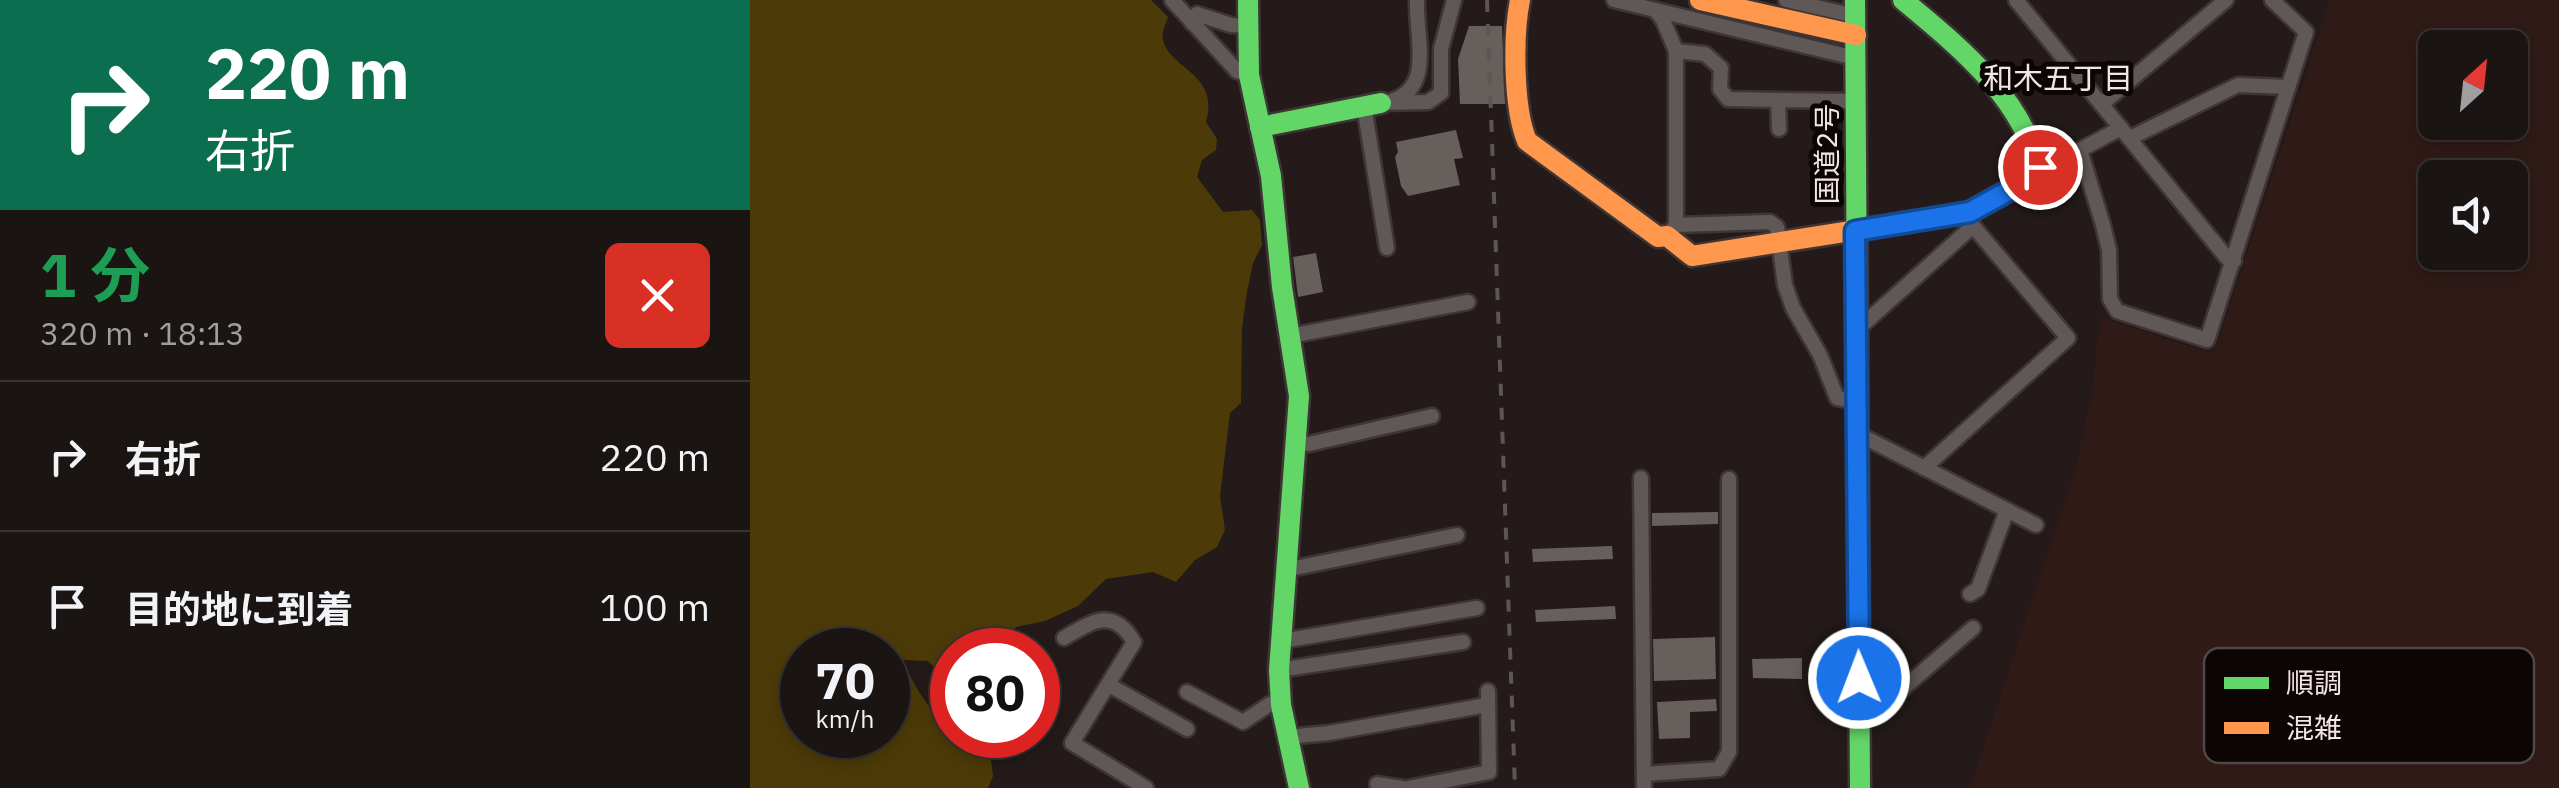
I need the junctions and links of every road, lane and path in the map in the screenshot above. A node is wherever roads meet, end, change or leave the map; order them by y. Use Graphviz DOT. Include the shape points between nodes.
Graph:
graph roads {
  1 [pos="1172,0"];
  2 [pos="1248,0"];
  3 [pos="1416,0"];
  4 [pos="1454,0"];
  5 [pos="1520,0"];
  6 [pos="1614,0"];
  7 [pos="1700,0"];
  8 [pos="1786,0"];
  9 [pos="1903,0"];
  10 [pos="2016,0"];
  11 [pos="2226,0"];
  12 [pos="2272,0"];
  13 [pos="1654,10"];
  14 [pos="1856,17"];
  15 [pos="1192,23"];
  16 [pos="1247,26"];
  17 [pos="1676,52"];
  18 [pos="1855,58"];
  19 [pos="1248,75"];
  20 [pos="2288,87"];
  21 [pos="1778,100"];
  22 [pos="1855,100"];
  23 [pos="2102,104"];
  24 [pos="1372,105"];
  25 [pos="1260,127"];
  26 [pos="1779,129"];
  27 [pos="2125,133"];
  28 [pos="1672,231"];
  29 [pos="1855,231"];
  30 [pos="1780,243"];
  31 [pos="1387,248"];
  32 [pos="2234,261"];
  33 [pos="1468,302"];
  34 [pos="1857,329"];
  35 [pos="1290,336"];
  36 [pos="1858,402"];
  37 [pos="1432,416"];
  38 [pos="1858,437"];
  39 [pos="1297,443"];
  40 [pos="1924,468"];
  41 [pos="1641,478"];
  42 [pos="1730,479"];
  43 [pos="2008,510"];
  44 [pos="2036,524"];
  45 [pos="1457,535"];
  46 [pos="1286,566"];
  47 [pos="1970,594"];
  48 [pos="1477,608"];
  49 [pos="1973,628"];
  50 [pos="1064,638"];
  51 [pos="1282,641"];
  52 [pos="1462,642"];
  53 [pos="1279,670"];
  54 [pos="1109,685"];
  55 [pos="1187,692"];
  56 [pos="1281,704"];
  57 [pos="1860,712"];
  58 [pos="1186,728"];
  59 [pos="1287,736"];
  60 [pos="1644,781"];
  61 [pos="1376,784"];
  62 [pos="1146,788"];
  63 [pos="1299,788"];
  64 [pos="1405,788"];
  65 [pos="1860,788"];
  1 -- 15 [label="street"];
  2 -- 16 [label="main road"];
  3 -- 24 [label="street" via="1418,77 1410,93"];
  4 -- 24 [label="street" via="1441,49 1441,93 1428,102"];
  5 -- 28 [label="main road" via="1514,17 1526,141 1658,238"];
  6 -- 13 [label="street"];
  7 -- 14 [label="main road"];
  8 -- 14 [label="street"];
  9 -- 29 [label="main road" via="1992,84 2032,145 2039,174 1970,212"];
  10 -- 23 [label="street"];
  11 -- 23 [label="street"];
  12 -- 20 [label="street" via="2306,32"];
  13 -- 17 [label="street"];
  13 -- 18 [label="street"];
  14 -- 18 [label="main road, 国道2号"];
  15 -- 16 [label="street" via="1197,14"];
  15 -- 19 [label="street" via="1236,72"];
  16 -- 19 [label="main road"];
  17 -- 21 [label="street" via="1705,54 1721,68 1720,89 1728,99"];
  17 -- 28 [label="street"];
  18 -- 22 [label="main road, 国道2号"];
  19 -- 25 [label="main road"];
  20 -- 27 [label="street" via="2238,85"];
  20 -- 32 [label="street"];
  21 -- 22 [label="street"];
  21 -- 26 [label="street"];
  22 -- 29 [label="main road, 国道2号"];
  23 -- 27 [label="street"];
  24 -- 25 [label="main road"];
  24 -- 31 [label="street"];
  25 -- 35 [label="main road"];
  27 -- 32 [label="street"];
  27 -- 32 [label="street" via="2080,150 2109,250 2116,312 2207,340"];
  28 -- 30 [label="main road" via="1692,256"];
  28 -- 30 [label="street" via="1770,222"];
  29 -- 30 [label="main road"];
  29 -- 34 [label="main road, 国道2号"];
  30 -- 36 [label="street" via="1785,284 1837,398"];
  33 -- 35 [label="street"];
  34 -- 36 [label="main road, 国道2号"];
  34 -- 40 [label="street" via="1972,226 2068,338"];
  35 -- 39 [label="main road" via="1299,396"];
  36 -- 38 [label="main road, 国道2号"];
  37 -- 39 [label="street"];
  38 -- 40 [label="street"];
  38 -- 57 [label="main road, 国道2号"];
  39 -- 46 [label="main road"];
  40 -- 43 [label="street"];
  41 -- 60 [label="street"];
  42 -- 60 [label="street" via="1729,752 1719,769"];
  43 -- 44 [label="street"];
  43 -- 47 [label="street" via="1978,589"];
  45 -- 46 [label="street"];
  46 -- 51 [label="main road"];
  48 -- 51 [label="street"];
  49 -- 57 [label="street" via="1884,705"];
  50 -- 54 [label="street" via="1106,618 1128,632 1133,646"];
  51 -- 53 [label="main road"];
  52 -- 53 [label="street"];
  53 -- 56 [label="main road"];
  54 -- 58 [label="street"];
  54 -- 62 [label="street" via="1072,743"];
  55 -- 56 [label="street" via="1243,722"];
  56 -- 59 [label="main road"];
  57 -- 65 [label="main road, 国道2号"];
  59 -- 63 [label="main road"];
  59 -- 64 [label="street" via="1487,698 1490,772"];
  61 -- 64 [label="street"];
}
